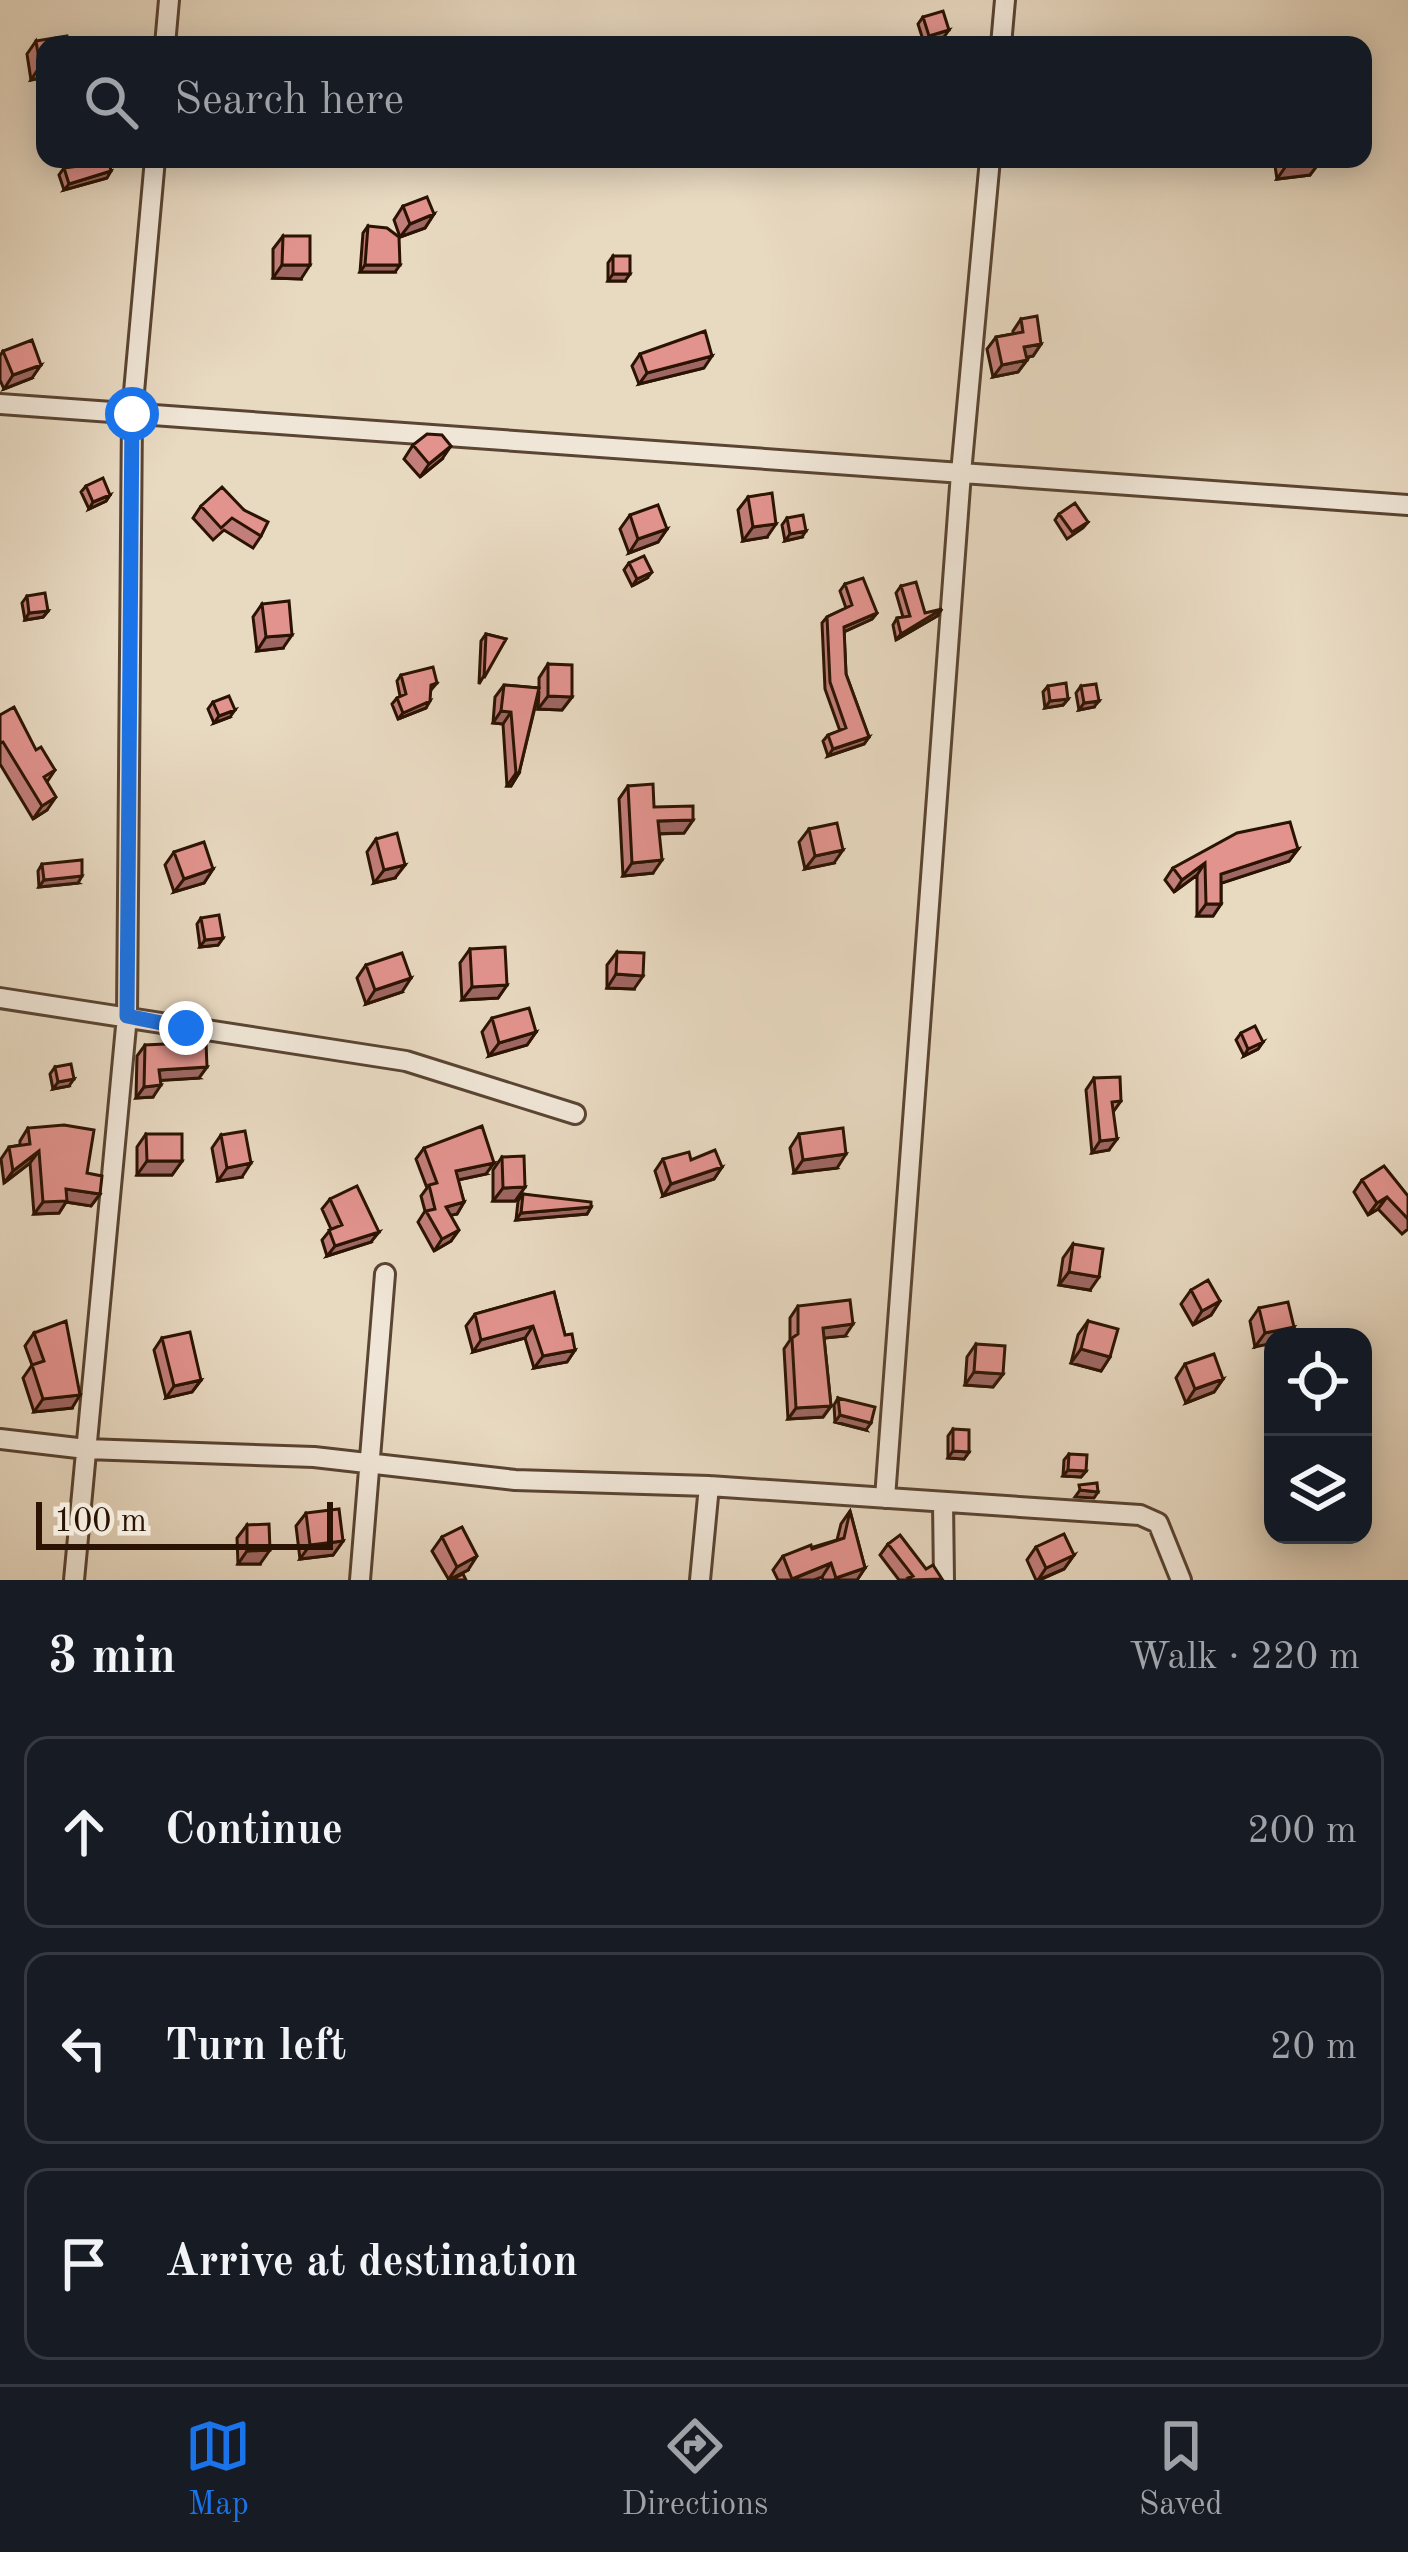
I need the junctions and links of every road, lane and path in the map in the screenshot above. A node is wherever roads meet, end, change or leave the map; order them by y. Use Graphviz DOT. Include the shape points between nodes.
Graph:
graph roads {
  1 [pos="170,0"];
  2 [pos="1005,0"];
  3 [pos="166,36"];
  4 [pos="1002,36"];
  5 [pos="154,168"];
  6 [pos="989,168"];
  7 [pos="0,404"];
  8 [pos="132,414"];
  9 [pos="961,473"];
  10 [pos="1408,505"];
  11 [pos="0,998"];
  12 [pos="127,1016"];
  13 [pos="574,1114"];
  14 [pos="385,1274"];
  15 [pos="0,1439"];
  16 [pos="86,1449"];
  17 [pos="368,1467"];
  18 [pos="709,1486"];
  19 [pos="885,1498"];
  20 [pos="943,1502"];
  21 [pos="74,1580"];
  22 [pos="360,1580"];
  23 [pos="700,1580"];
  24 [pos="944,1580"];
  25 [pos="1181,1580"];
  1 -- 3 [label="street"];
  2 -- 4 [label="street"];
  5 -- 8 [label="street"];
  6 -- 9 [label="street"];
  7 -- 8 [label="street"];
  8 -- 9 [label="street"];
  8 -- 12 [label="street"];
  9 -- 10 [label="street"];
  9 -- 19 [label="street"];
  11 -- 12 [label="street"];
  12 -- 13 [label="street" via="406,1061"];
  12 -- 16 [label="street"];
  14 -- 17 [label="street"];
  15 -- 16 [label="street"];
  16 -- 17 [label="street" via="314,1457"];
  16 -- 21 [label="street"];
  17 -- 18 [label="street"];
  17 -- 22 [label="street"];
  18 -- 19 [label="street"];
  18 -- 23 [label="street"];
  19 -- 20 [label="street"];
  20 -- 24 [label="street"];
  20 -- 25 [label="street" via="1140,1515 1158,1523"];
}
